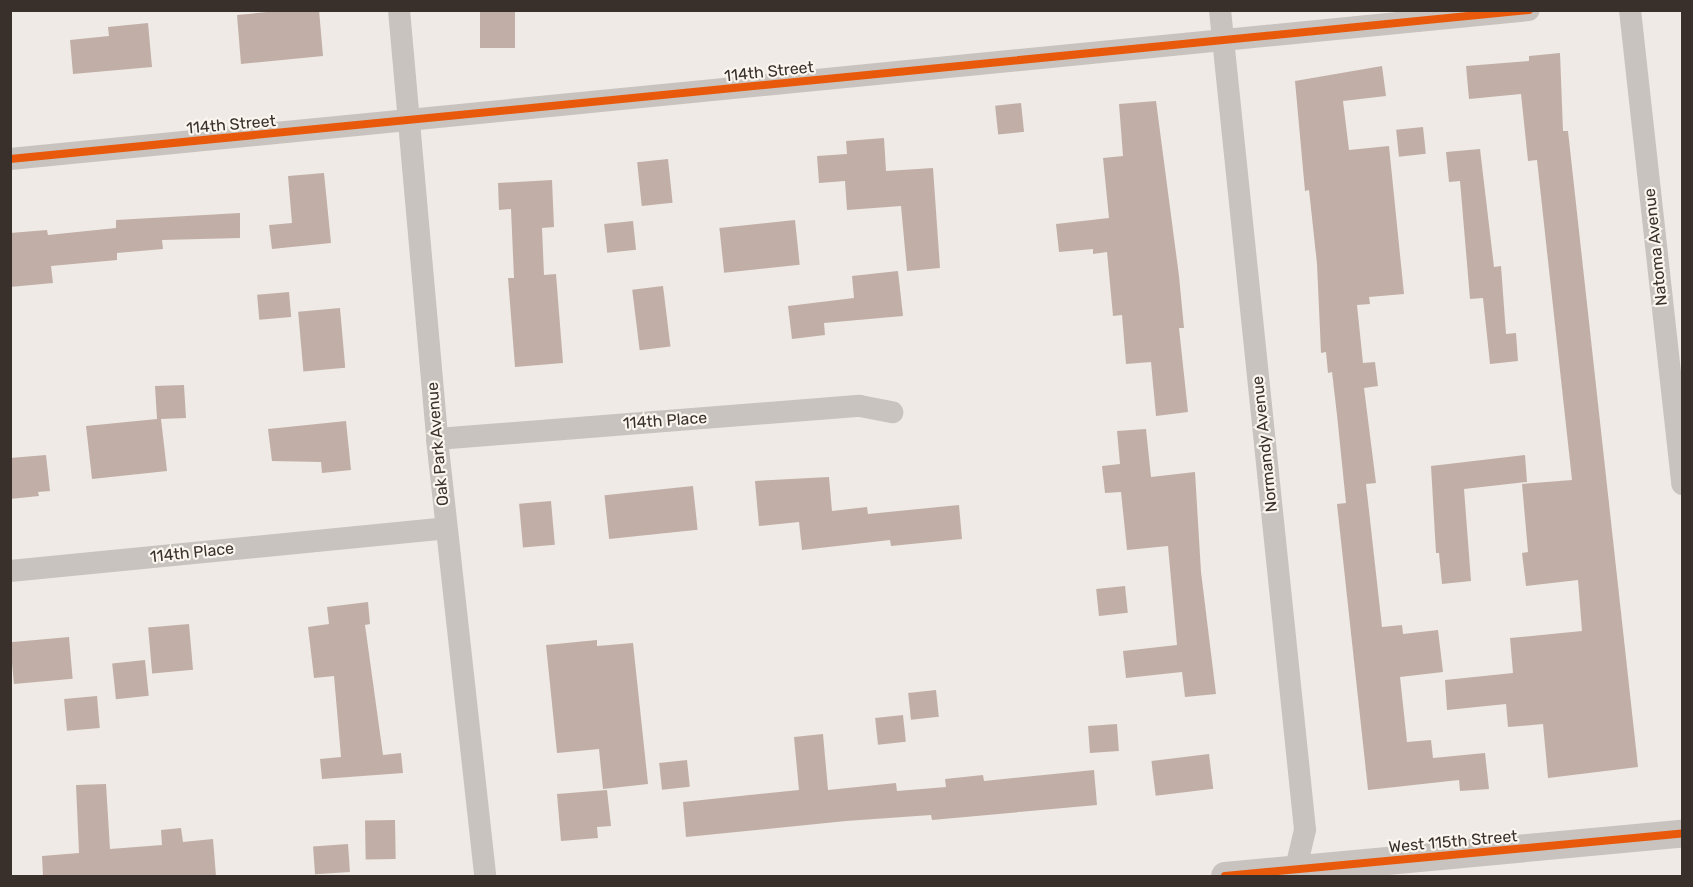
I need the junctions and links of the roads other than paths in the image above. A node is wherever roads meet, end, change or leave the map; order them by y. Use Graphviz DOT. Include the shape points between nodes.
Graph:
graph roads {
  1 [pos="399,10"];
  2 [pos="1220,10"];
  3 [pos="1529,10"];
  4 [pos="1630,10"];
  5 [pos="1223,39"];
  6 [pos="409,123"];
  7 [pos="10,159"];
  8 [pos="892,412"];
  9 [pos="437,439"];
  10 [pos="1683,484"];
  11 [pos="446,528"];
  12 [pos="10,571"];
  13 [pos="1683,834"];
  14 [pos="1296,873"];
  15 [pos="485,876"];
  16 [pos="1225,876"];
  1 -- 6 [label="street, Oak Park Avenue"];
  2 -- 5 [label="street, Normandy Avenue"];
  3 -- 5 [label="street, 114th Street"];
  4 -- 10 [label="street, Natoma Avenue"];
  5 -- 6 [label="street, 114th Street"];
  5 -- 14 [label="street, Normandy Avenue" via="1305,830"];
  6 -- 7 [label="street, 114th Street"];
  6 -- 9 [label="street, Oak Park Avenue"];
  8 -- 9 [label="street, 114th Place" via="860,406"];
  9 -- 11 [label="street, Oak Park Avenue"];
  11 -- 12 [label="street, 114th Place"];
  11 -- 15 [label="street, Oak Park Avenue"];
  13 -- 14 [label="street, West 115th Street"];
  14 -- 16 [label="street, West 115th Street"];
}
